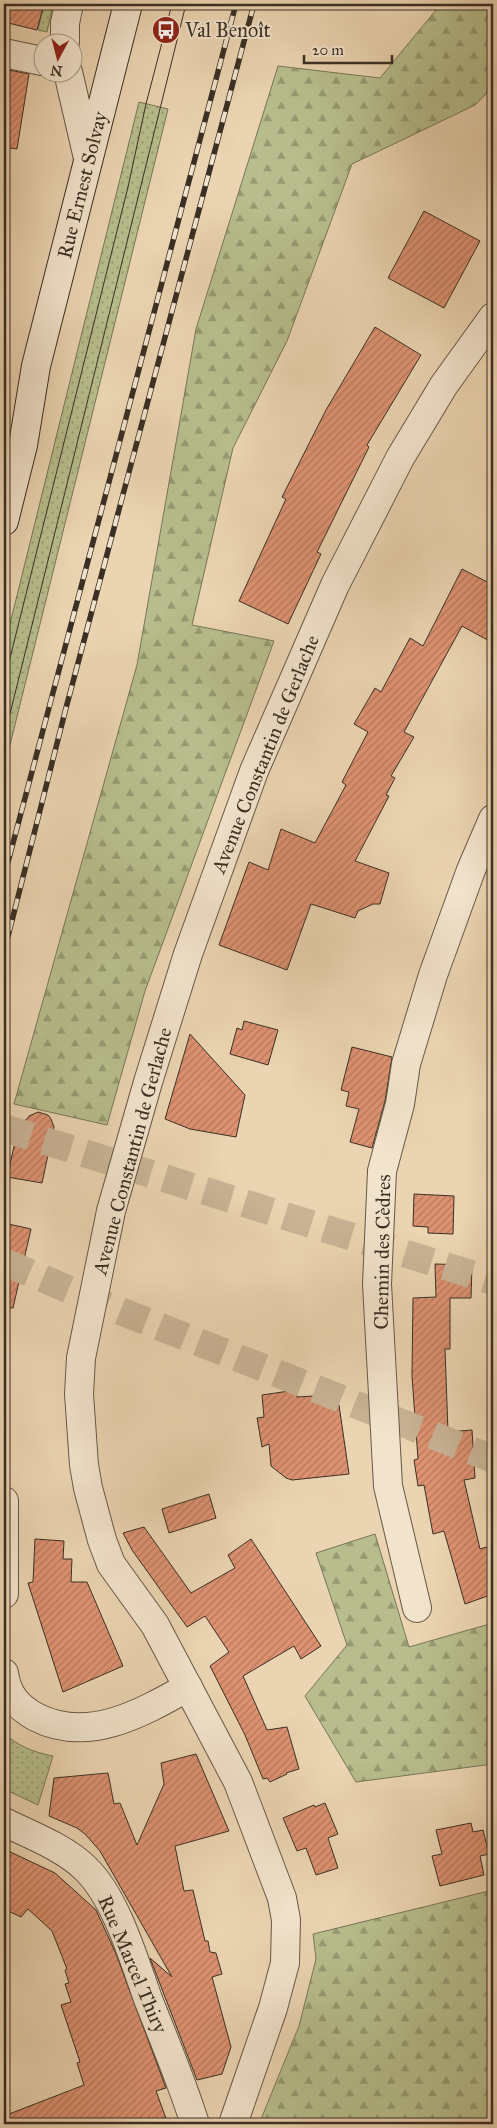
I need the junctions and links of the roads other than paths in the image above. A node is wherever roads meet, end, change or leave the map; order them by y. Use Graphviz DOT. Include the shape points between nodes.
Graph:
graph roads {
  1 [pos="69,4"];
  2 [pos="128,4"];
  3 [pos="65,32"];
  4 [pos="4,53"];
  5 [pos="32,58"];
  6 [pos="70,82"];
  7 [pos="88,158"];
  8 [pos="493,317"];
  9 [pos="36,366"];
  10 [pos="4,438"];
  11 [pos="4,521"];
  12 [pos="493,820"];
  13 [pos="4,1501"];
  14 [pos="4,1594"];
  15 [pos="417,1608"];
  16 [pos="4,1673"];
  17 [pos="188,1687"];
  18 [pos="4,1822"];
  19 [pos="195,2124"];
  20 [pos="233,2124"];
  1 -- 3 [label="street"];
  2 -- 7 [label="street, Rue Ernest Solvay"];
  4 -- 5 [label="street"];
  6 -- 7 [label="street"];
  7 -- 9 [label="street, Rue Ernest Solvay"];
  8 -- 17 [label="street, Avenue Constantin de Gerlache" via="444,385 381,493 335,585 254,771 188,954 111,1211 81,1367 80,1418 88,1488 111,1564 155,1625"];
  9 -- 10 [label="street, Rue Ernest Solvay"];
  9 -- 11 [label="street, Rue Ernest Solvay" via="23,445"];
  12 -- 15 [label="street, Chemin des Cèdres" via="433,975 406,1064 400,1104 382,1171 377,1284 388,1486"];
  13 -- 14 [label="street"];
  16 -- 17 [label="street" via="12,1698 24,1710 62,1726 83,1728 125,1719"];
  17 -- 20 [label="street, Avenue Constantin de Gerlache" via="238,1782 282,1898 286,1920 285,1963"];
  18 -- 19 [label="street, Rue Marcel Thiry" via="49,1843 86,1868 112,1906"];
}
